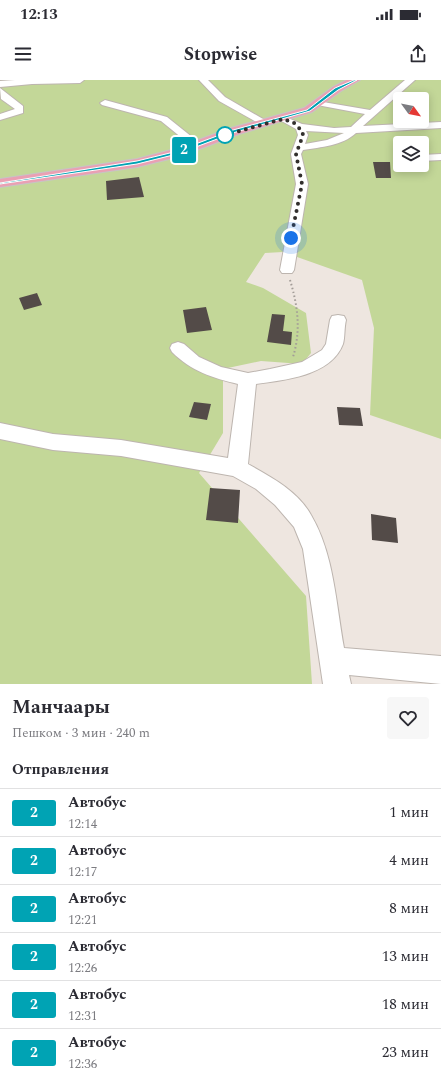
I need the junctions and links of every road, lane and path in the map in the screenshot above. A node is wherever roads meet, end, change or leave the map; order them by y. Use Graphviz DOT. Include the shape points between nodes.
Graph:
graph roads {
  1 [pos="80,80"];
  2 [pos="203,80"];
  3 [pos="355,80"];
  4 [pos="411,80"];
  5 [pos="0,84"];
  6 [pos="0,91"];
  7 [pos="320,102"];
  8 [pos="105,103"];
  9 [pos="372,113"];
  10 [pos="0,117"];
  11 [pos="283,119"];
  12 [pos="265,123"];
  13 [pos="441,124"];
  14 [pos="300,128"];
  15 [pos="354,131"];
  16 [pos="197,145"];
  17 [pos="297,148"];
  18 [pos="441,157"];
  19 [pos="429,158"];
  20 [pos="0,183"];
  21 [pos="287,270"];
  22 [pos="338,320"];
  23 [pos="178,348"];
  24 [pos="288,373"];
  25 [pos="248,379"];
  26 [pos="0,431"];
  27 [pos="237,468"];
  28 [pos="441,670"];
  29 [pos="335,672"];
  1 -- 5 [label="street"];
  2 -- 12 [label="street" via="222,99"];
  3 -- 7 [label="main road"];
  4 -- 9 [label="street"];
  6 -- 10 [label="street" via="20,108 16,113"];
  7 -- 9 [label="street"];
  7 -- 11 [label="main road" via="308,110"];
  8 -- 16 [label="street" via="164,118"];
  9 -- 15 [label="street"];
  11 -- 12 [label="main road"];
  11 -- 14 [label="street"];
  12 -- 16 [label="main road"];
  13 -- 15 [label="street"];
  14 -- 15 [label="street"];
  14 -- 17 [label="street" via="303,135"];
  15 -- 17 [label="street" via="329,143"];
  16 -- 20 [label="main road" via="137,163"];
  17 -- 21 [label="street" via="296,158 302,184"];
  18 -- 19 [label="street"];
  21 -- 24 [label="path" via="298,316 297,347"];
  22 -- 24 [label="street" via="333,345 318,362"];
  23 -- 25 [label="street" via="188,359 204,367"];
  24 -- 25 [label="street"];
  25 -- 27 [label="street"];
  26 -- 27 [label="street" via="53,442 121,448"];
  27 -- 29 [label="street" via="283,498 303,521 314,549"];
  28 -- 29 [label="street"];
}
